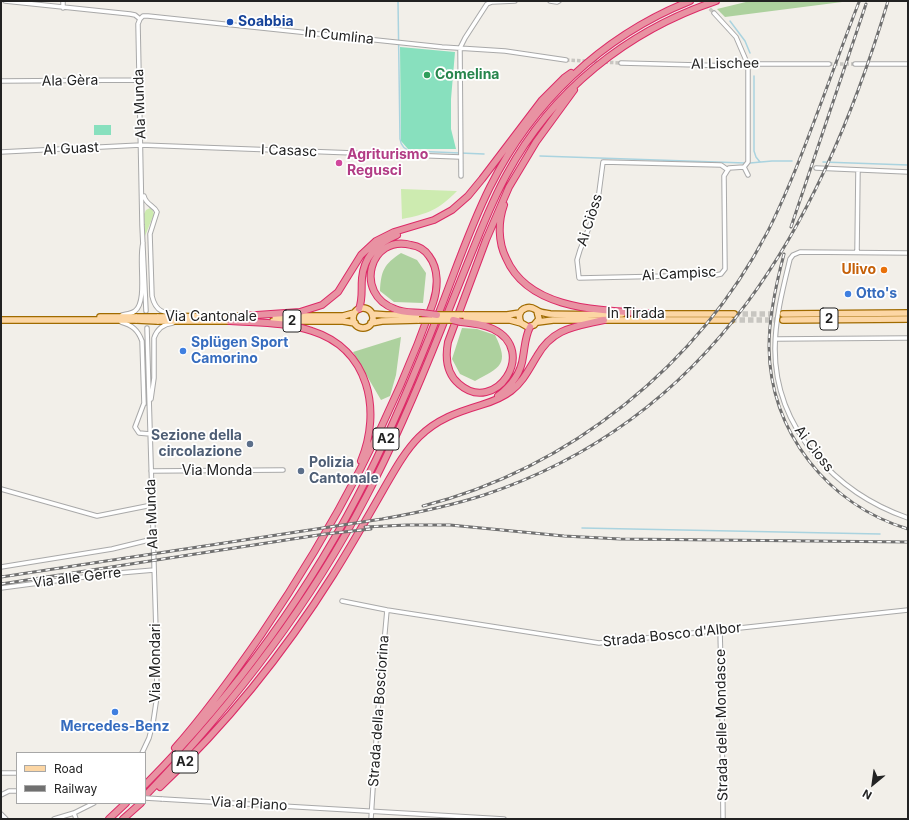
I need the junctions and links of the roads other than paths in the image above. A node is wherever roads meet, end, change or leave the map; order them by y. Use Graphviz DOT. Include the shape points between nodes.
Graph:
graph roads {
  1 [pos="5,1"];
  2 [pos="63,1"];
  3 [pos="514,1"];
  4 [pos="550,1"];
  5 [pos="559,1"];
  6 [pos="690,1"];
  7 [pos="716,1"];
  8 [pos="63,8"];
  9 [pos="714,13"];
  10 [pos="140,19"];
  11 [pos="460,48"];
  12 [pos="566,60"];
  13 [pos="621,64"];
  14 [pos="829,64"];
  15 [pos="855,64"];
  16 [pos="908,64"];
  17 [pos="748,65"];
  18 [pos="582,67"];
  19 [pos="588,73"];
  20 [pos="140,80"];
  21 [pos="1,81"];
  22 [pos="141,145"];
  23 [pos="1,152"];
  24 [pos="460,156"];
  25 [pos="744,167"];
  26 [pos="816,168"];
  27 [pos="728,170"];
  28 [pos="858,170"];
  29 [pos="908,172"];
  30 [pos="461,176"];
  31 [pos="748,176"];
  32 [pos="513,179"];
  33 [pos="142,189"];
  34 [pos="151,206"];
  35 [pos="142,212"];
  36 [pos="419,225"];
  37 [pos="150,234"];
  38 [pos="143,242"];
  39 [pos="144,248"];
  40 [pos="857,252"];
  41 [pos="908,253"];
  42 [pos="579,278"];
  43 [pos="146,311"];
  44 [pos="356,311"];
  45 [pos="537,311"];
  46 [pos="520,312"];
  47 [pos="372,314"];
  48 [pos="661,314"];
  49 [pos="908,314"];
  50 [pos="437,315"];
  51 [pos="242,316"];
  52 [pos="421,316"];
  53 [pos="116,318"];
  54 [pos="200,319"];
  55 [pos="462,319"];
  56 [pos="1,320"];
  57 [pos="453,320"];
  58 [pos="604,320"];
  59 [pos="908,320"];
  60 [pos="230,321"];
  61 [pos="538,322"];
  62 [pos="355,323"];
  63 [pos="372,323"];
  64 [pos="521,323"];
  65 [pos="530,327"];
  66 [pos="147,328"];
  67 [pos="908,338"];
  68 [pos="776,339"];
  69 [pos="148,386"];
  70 [pos="488,402"];
  71 [pos="144,404"];
  72 [pos="149,406"];
  73 [pos="150,434"];
  74 [pos="283,470"];
  75 [pos="151,471"];
  76 [pos="1,489"];
  77 [pos="348,493"];
  78 [pos="152,505"];
  79 [pos="908,518"];
  80 [pos="153,539"];
  81 [pos="1,567"];
  82 [pos="154,570"];
  83 [pos="1,588"];
  84 [pos="342,601"];
  85 [pos="386,610"];
  86 [pos="908,610"];
  87 [pos="720,630"];
  88 [pos="142,752"];
  89 [pos="1,773"];
  90 [pos="16,773"];
  91 [pos="146,779"];
  92 [pos="146,784"];
  93 [pos="16,791"];
  94 [pos="1,795"];
  95 [pos="146,797"];
  96 [pos="146,797"];
  97 [pos="146,798"];
  98 [pos="92,804"];
  99 [pos="121,804"];
  100 [pos="125,804"];
  101 [pos="139,804"];
  102 [pos="372,811"];
  103 [pos="74,813"];
  104 [pos="1,814"];
  105 [pos="124,818"];
  106 [pos="6,819"];
  107 [pos="54,819"];
  108 [pos="76,819"];
  109 [pos="105,819"];
  110 [pos="109,819"];
  111 [pos="371,819"];
  112 [pos="504,819"];
  113 [pos="723,819"];
  1 -- 8 [label="street"];
  2 -- 8 [label="street"];
  3 -- 11 [label="street" via="487,4"];
  4 -- 5 [label="street"];
  6 -- 18 [label="highway, A2" via="633,30"];
  7 -- 19 [label="highway, A2" via="647,31"];
  8 -- 10 [label="street" via="130,14"];
  9 -- 17 [label="street" via="736,37"];
  10 -- 11 [label="street, In Cumlina" via="148,16"];
  10 -- 20 [label="street, Ala Munda"];
  11 -- 12 [label="street" via="505,51"];
  11 -- 24 [label="street"];
  13 -- 17 [label="street, Al Lischee"];
  14 -- 17 [label="street, Al Lischee"];
  15 -- 16 [label="street"];
  17 -- 25 [label="street" via="748,162"];
  18 -- 36 [label="highway, A2" via="564,78 542,100 482,179 462,201 443,216"];
  18 -- 92 [label="highway, A2" via="531,121 494,179 393,425 329,548 288,612 242,675"];
  19 -- 32 [label="highway, A2" via="536,142"];
  19 -- 95 [label="highway, A2" via="544,119 507,173 488,211 400,426 365,498 326,568 241,689"];
  20 -- 21 [label="street, Ala Gèra"];
  20 -- 22 [label="street, Ala Munda"];
  22 -- 23 [label="street, Al Guast"];
  22 -- 24 [label="street, I Casasc"];
  22 -- 33 [label="street, Ala Munda"];
  24 -- 30 [label="street"];
  25 -- 27 [label="street" via="733,167"];
  25 -- 31 [label="street"];
  26 -- 28 [label="street"];
  27 -- 42 [label="street, Ai Ciòss" via="721,165 603,162 598,200 577,260"];
  27 -- 42 [label="street, Ai Campisc" via="724,178 725,266 721,274"];
  28 -- 29 [label="street"];
  28 -- 40 [label="street"];
  32 -- 48 [label="highway, A2" via="502,213 500,237 506,260 521,282 539,294 566,304"];
  32 -- 55 [label="highway, A2" via="502,200 453,326 446,359 448,370 458,384 478,392 495,388 504,381 511,368 513,355 510,346 502,334 493,328"];
  33 -- 34 [label="street, Ala Munda" via="144,199"];
  33 -- 35 [label="street, Ala Munda"];
  34 -- 35 [label="street" via="146,206"];
  34 -- 37 [label="street, Ala Munda" via="157,212"];
  35 -- 38 [label="street, Ala Munda"];
  36 -- 44 [label="highway, A2" via="387,239 372,253 363,270 362,299"];
  36 -- 51 [label="highway, A2" via="394,232 372,243 361,255 338,292 322,305 300,312"];
  37 -- 39 [label="street, Ala Munda"];
  37 -- 54 [label="street, Ala Munda" via="152,296 155,305 165,313"];
  38 -- 39 [label="street, Ala Munda"];
  38 -- 53 [label="street, Ala Munda" via="140,253 140,304 135,311"];
  39 -- 43 [label="street, Ala Munda"];
  40 -- 41 [label="street"];
  40 -- 68 [label="street, Ai Cioss" via="798,253 792,256 778,312"];
  44 -- 47 [label="main road" via="366,308"];
  44 -- 51 [label="main road, Via Cantonale / 2" via="343,316"];
  44 -- 62 [label="main road" via="353,318"];
  45 -- 46 [label="main road" via="528,307"];
  45 -- 48 [label="main road, In Tirada" via="551,314"];
  45 -- 61 [label="main road"];
  46 -- 55 [label="main road"];
  46 -- 64 [label="main road"];
  47 -- 52 [label="main road"];
  47 -- 63 [label="main road"];
  48 -- 58 [label="main road, In Tirada" via="733,317"];
  49 -- 59 [label="main road, 2" via="783,317"];
  50 -- 52 [label="highway, A2, bridge"];
  50 -- 55 [label="main road, bridge"];
  51 -- 54 [label="main road, Via Cantonale / 2"];
  52 -- 57 [label="main road, bridge"];
  52 -- 63 [label="main road"];
  52 -- 77 [label="highway, A2" via="392,308 380,301 373,289 370,276 373,263 380,253 390,246 409,244 427,254 436,272 436,292 389,412"];
  53 -- 54 [label="main road, Via Cantonale / 2, bridge"];
  53 -- 56 [label="main road, Via Cantonale / 2"];
  53 -- 71 [label="street, Ala Munda" via="140,334"];
  54 -- 60 [label="main road, Via Cantonale / 2"];
  54 -- 72 [label="street, Ala Munda" via="170,323 156,333 153,342 154,378"];
  55 -- 57 [label="highway, A2, bridge"];
  55 -- 64 [label="main road" via="510,320"];
  58 -- 61 [label="main road"];
  58 -- 70 [label="highway, A2" via="571,327 554,336 540,350 518,385 505,396"];
  60 -- 62 [label="main road, Via Cantonale / 2"];
  60 -- 77 [label="highway, A2" via="311,330 333,341 354,360 368,392 370,419 363,456"];
  61 -- 65 [label="main road"];
  62 -- 63 [label="main road" via="358,327 364,328"];
  64 -- 65 [label="main road"];
  65 -- 70 [label="highway, A2" via="516,377 504,391"];
  66 -- 69 [label="street, Ala Munda"];
  67 -- 68 [label="street"];
  68 -- 79 [label="street, Ai Cioss" via="778,379 796,428 804,441 825,466 847,486 871,502"];
  69 -- 71 [label="street, Ala Munda"];
  69 -- 72 [label="street, Ala Munda"];
  70 -- 96 [label="highway, A2" via="441,420 416,441 318,598 276,659 218,728"];
  71 -- 73 [label="street, Ala Munda" via="135,427 139,433"];
  72 -- 73 [label="street, Ala Munda"];
  73 -- 75 [label="street, Ala Munda"];
  74 -- 75 [label="street, Via Monda"];
  75 -- 78 [label="street, Ala Munda"];
  76 -- 78 [label="street" via="97,516"];
  77 -- 91 [label="highway, A2" via="299,576 247,655 195,724"];
  78 -- 80 [label="street, Ala Munda"];
  80 -- 81 [label="street" via="112,549"];
  80 -- 82 [label="street, Ala Munda"];
  82 -- 83 [label="street, Via alle Gerre"];
  82 -- 88 [label="street, Via Mondari" via="157,696 153,723"];
  84 -- 85 [label="street, Strada Bosco d'Albor"];
  85 -- 87 [label="street, Strada Bosco d'Albor" via="600,643"];
  85 -- 102 [label="street, Strada della Bosciorina"];
  86 -- 87 [label="street, Strada Bosco d'Albor"];
  87 -- 113 [label="street, Strada delle Mondasce"];
  89 -- 90 [label="street"];
  93 -- 94 [label="street"];
  97 -- 102 [label="street, Via al Piano, bridge"];
  98 -- 103 [label="street"];
  99 -- 109 [label="highway"];
  100 -- 110 [label="highway"];
  101 -- 105 [label="highway"];
  102 -- 111 [label="street, Strada della Bosciorina"];
  102 -- 112 [label="street, Via al Piano"];
  103 -- 107 [label="street"];
  103 -- 108 [label="street"];
  104 -- 106 [label="street"];
}
